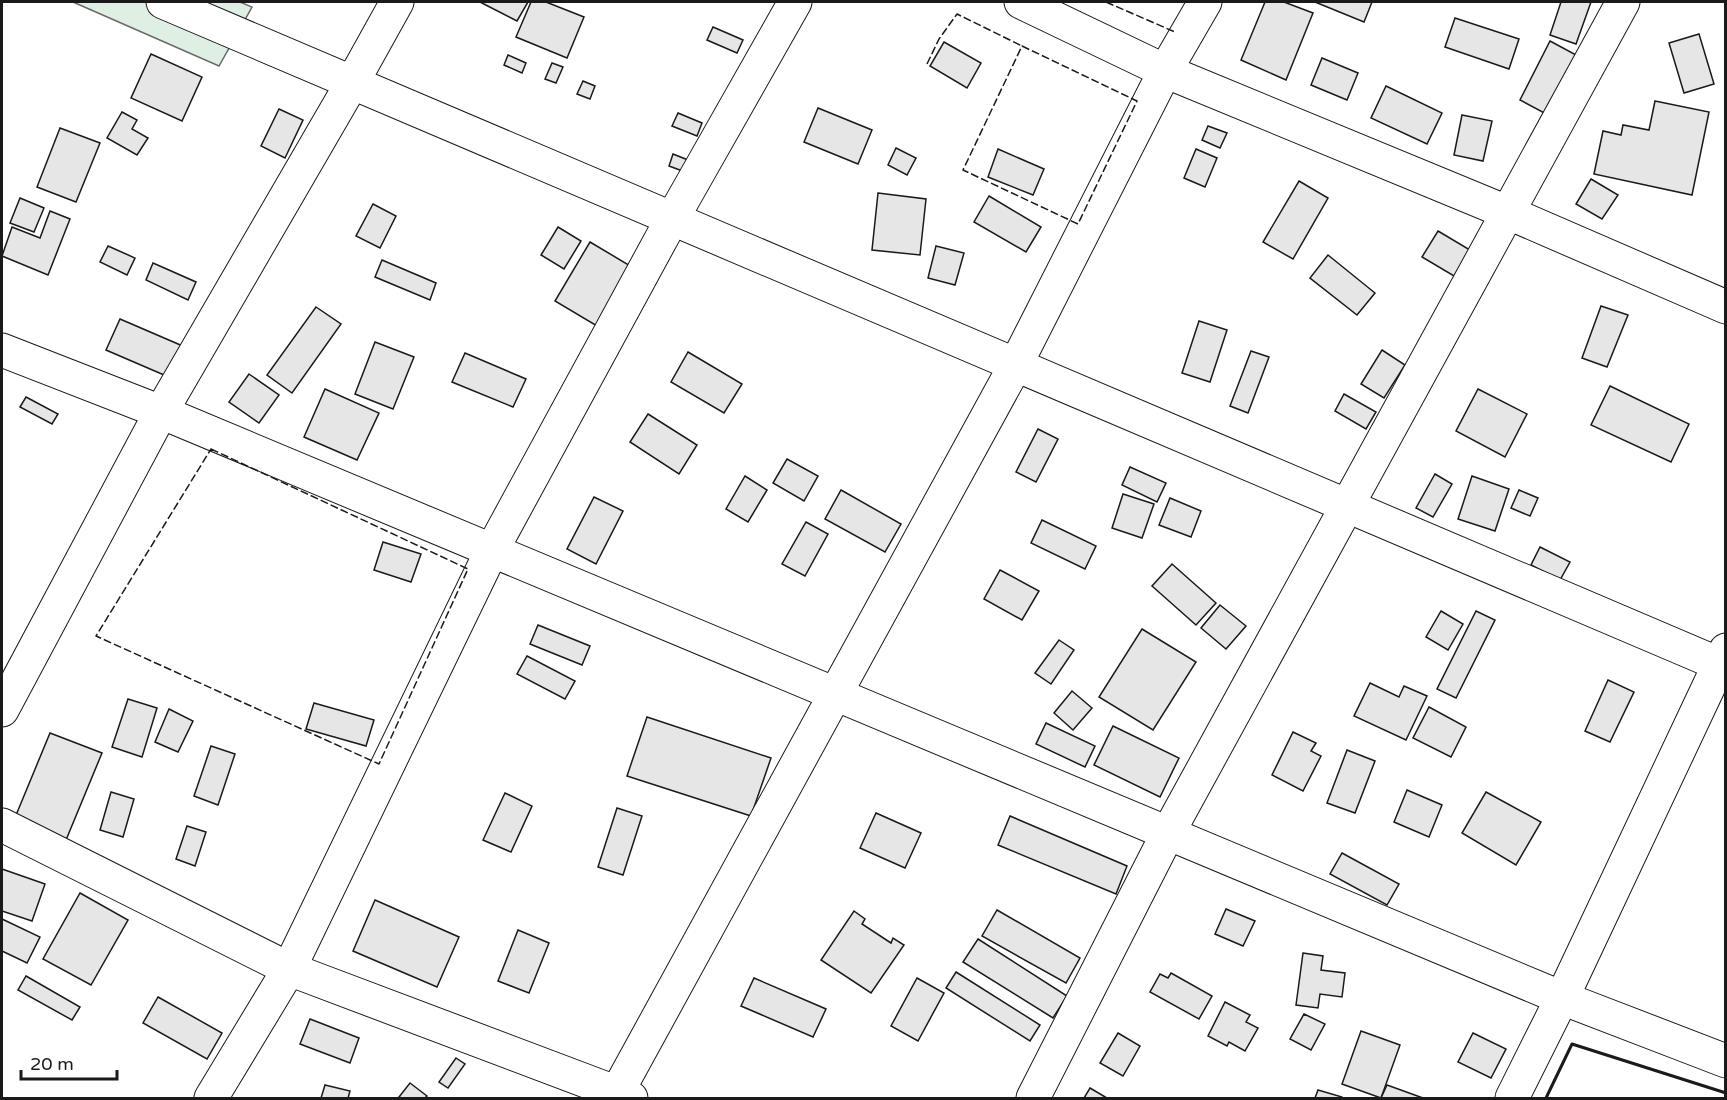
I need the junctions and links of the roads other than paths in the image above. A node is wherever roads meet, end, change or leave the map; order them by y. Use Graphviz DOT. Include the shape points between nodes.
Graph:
graph roads {
  1 [pos="163,2"];
  2 [pos="397,2"];
  3 [pos="795,2"];
  4 [pos="1021,2"];
  5 [pos="1205,2"];
  6 [pos="1623,2"];
  7 [pos="1165,71"];
  8 [pos="352,83"];
  9 [pos="1509,213"];
  10 [pos="672,219"];
  11 [pos="1725,307"];
  12 [pos="2,350"];
  13 [pos="1015,366"];
  14 [pos="161,412"];
  15 [pos="1347,507"];
  16 [pos="492,550"];
  17 [pos="1723,660"];
  18 [pos="835,694"];
  19 [pos="2,711"];
  20 [pos="2,825"];
  21 [pos="1168,833"];
  22 [pos="289,969"];
  23 [pos="1562,998"];
  24 [pos="1725,1061"];
  25 [pos="621,1096"];
  26 [pos="211,1098"];
  27 [pos="1032,1098"];
  28 [pos="1512,1098"];
  1 -- 8 [label="street"];
  2 -- 8 [label="street"];
  3 -- 10 [label="street"];
  4 -- 7 [label="street"];
  5 -- 7 [label="street"];
  6 -- 9 [label="street"];
  7 -- 9 [label="street"];
  7 -- 13 [label="street"];
  8 -- 10 [label="street"];
  8 -- 14 [label="street"];
  9 -- 11 [label="street"];
  9 -- 15 [label="street"];
  10 -- 13 [label="street"];
  10 -- 16 [label="street"];
  12 -- 14 [label="street"];
  13 -- 15 [label="street"];
  13 -- 18 [label="street"];
  14 -- 16 [label="street"];
  14 -- 19 [label="street"];
  15 -- 17 [label="street"];
  15 -- 21 [label="street"];
  16 -- 18 [label="street"];
  16 -- 22 [label="street"];
  17 -- 23 [label="street"];
  18 -- 21 [label="street"];
  18 -- 25 [label="street"];
  20 -- 22 [label="street"];
  21 -- 23 [label="street"];
  21 -- 27 [label="street"];
  22 -- 25 [label="street"];
  22 -- 26 [label="street"];
  23 -- 24 [label="street"];
  23 -- 28 [label="street"];
}
